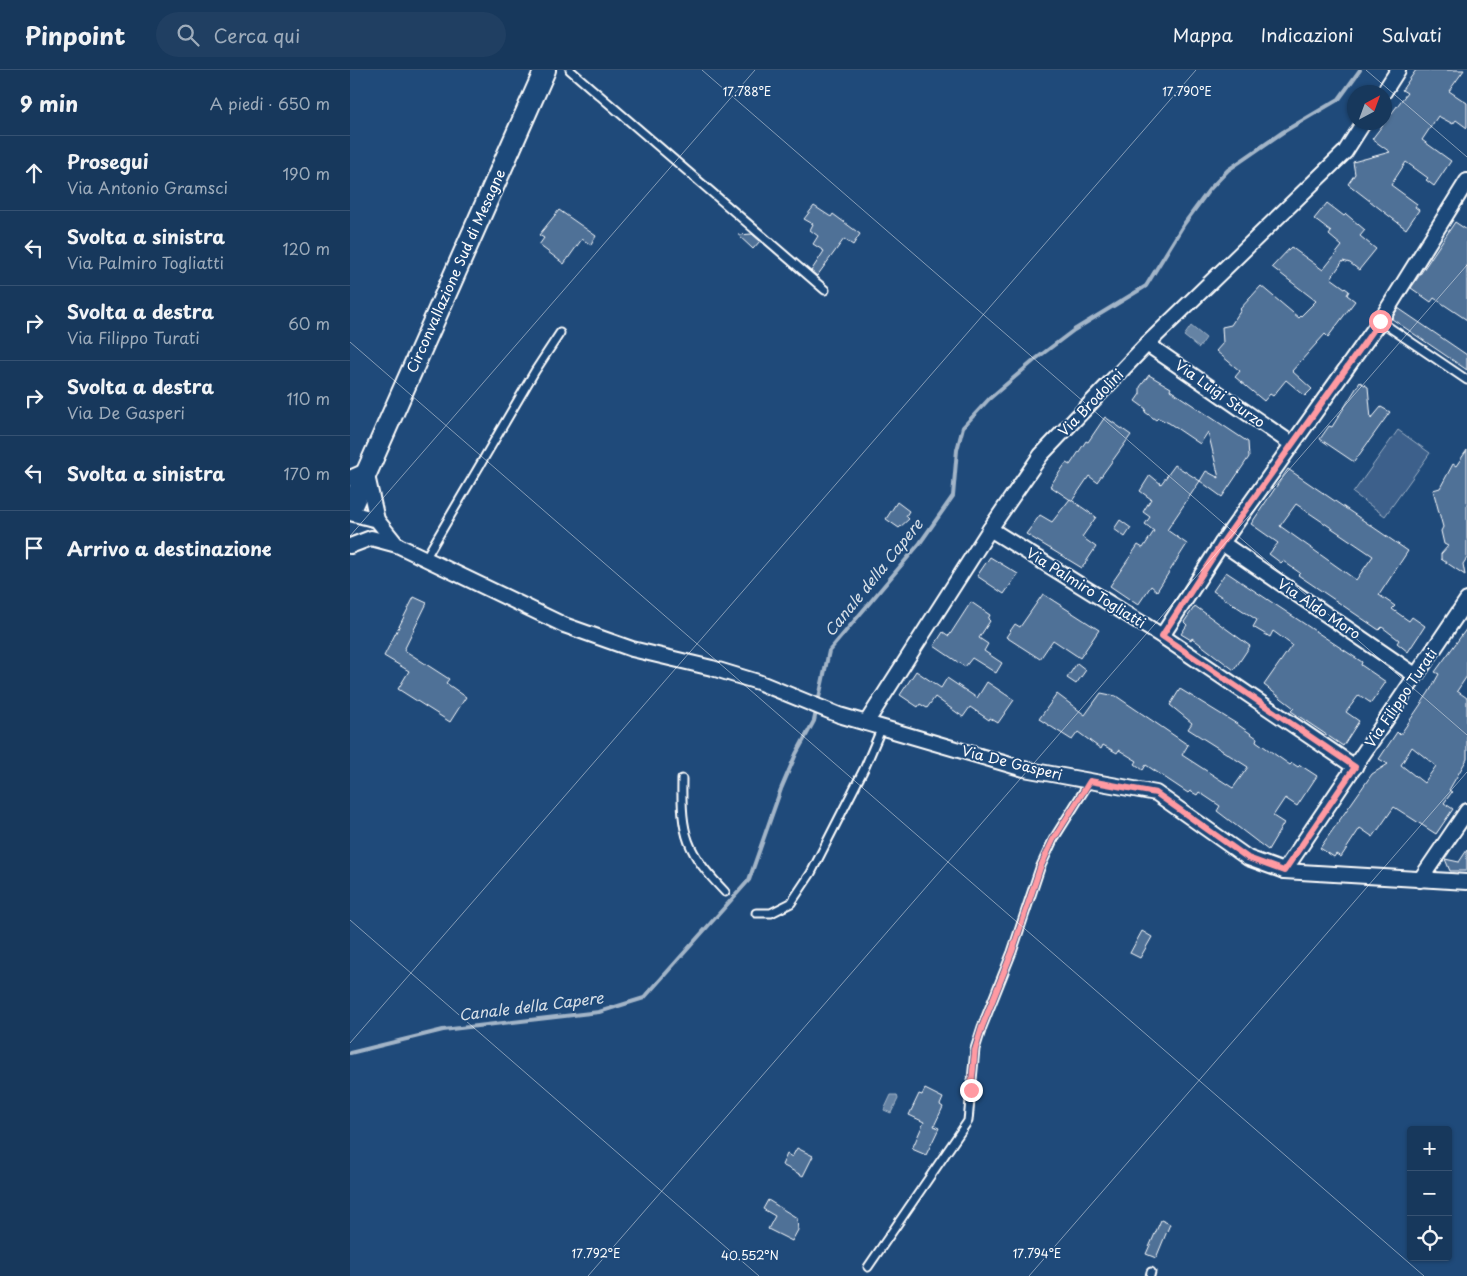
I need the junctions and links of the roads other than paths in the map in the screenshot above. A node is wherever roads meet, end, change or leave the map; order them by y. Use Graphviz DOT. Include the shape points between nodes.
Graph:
graph roads {
  1 [pos="545,70"];
  2 [pos="570,70"];
  3 [pos="1398,70"];
  4 [pos="1388,85"];
  5 [pos="1359,130"];
  6 [pos="1467,182"];
  7 [pos="1463,197"];
  8 [pos="825,290"];
  9 [pos="1380,321"];
  10 [pos="560,333"];
  11 [pos="1147,344"];
  12 [pos="1467,380"];
  13 [pos="1292,444"];
  14 [pos="358,475"];
  15 [pos="350,512"];
  16 [pos="376,520"];
  17 [pos="990,529"];
  18 [pos="370,538"];
  19 [pos="1222,543"];
  20 [pos="397,545"];
  21 [pos="350,546"];
  22 [pos="425,559"];
  23 [pos="1467,600"];
  24 [pos="1162,636"];
  25 [pos="1415,676"];
  26 [pos="866,723"];
  27 [pos="882,728"];
  28 [pos="1355,767"];
  29 [pos="682,779"];
  30 [pos="1090,781"];
  31 [pos="1467,812"];
  32 [pos="1284,871"];
  33 [pos="1420,880"];
  34 [pos="1467,882"];
  35 [pos="725,892"];
  36 [pos="756,913"];
  37 [pos="868,1267"];
  1 -- 14 [label="main road, Circonvallazione Sud di Mesagne"];
  2 -- 8 [label="lane"];
  3 -- 4 [label="street"];
  5 -- 11 [label="street, Via Brodolini" via="1345,152"];
  6 -- 7 [label="street"];
  7 -- 9 [label="street"];
  9 -- 12 [label="lane"];
  9 -- 13 [label="street"];
  10 -- 22 [label="lane" via="534,371"];
  11 -- 13 [label="street, Via Luigi Sturzo"];
  11 -- 17 [label="street, Via Brodolini" via="1041,455"];
  13 -- 19 [label="street"];
  14 -- 15 [label="main road, Circonvallazione Sud di Mesagne"];
  14 -- 16 [label="street"];
  15 -- 16 [label="street"];
  15 -- 18 [label="street"];
  16 -- 20 [label="street"];
  17 -- 24 [label="street, Via Palmiro Togliatti"];
  17 -- 26 [label="street, Via Brodolini"];
  18 -- 20 [label="street"];
  18 -- 21 [label="street"];
  19 -- 24 [label="street"];
  19 -- 25 [label="street, Via Aldo Moro"];
  20 -- 22 [label="street, Via De Gasperi"];
  22 -- 26 [label="street, Via De Gasperi" via="564,625 632,649 758,682"];
  23 -- 25 [label="street, Via Filippo Turati"];
  24 -- 28 [label="street, Via Palmiro Togliatti"];
  25 -- 28 [label="street, Via Filippo Turati"];
  26 -- 27 [label="street, Via De Gasperi"];
  27 -- 30 [label="street, Via De Gasperi" via="1024,769"];
  27 -- 36 [label="lane" via="811,873 791,903 771,914"];
  28 -- 32 [label="street, Via Filippo Turati"];
  29 -- 35 [label="lane" via="681,814 686,838 702,867"];
  30 -- 32 [label="street, Via De Gasperi" via="1156,793 1248,858"];
  30 -- 37 [label="lane" via="1053,840 1040,868 982,1027 975,1050 968,1121"];
  31 -- 33 [label="street"];
  32 -- 33 [label="street, Via De Gasperi"];
  33 -- 34 [label="street, Via De Gasperi"];
}
